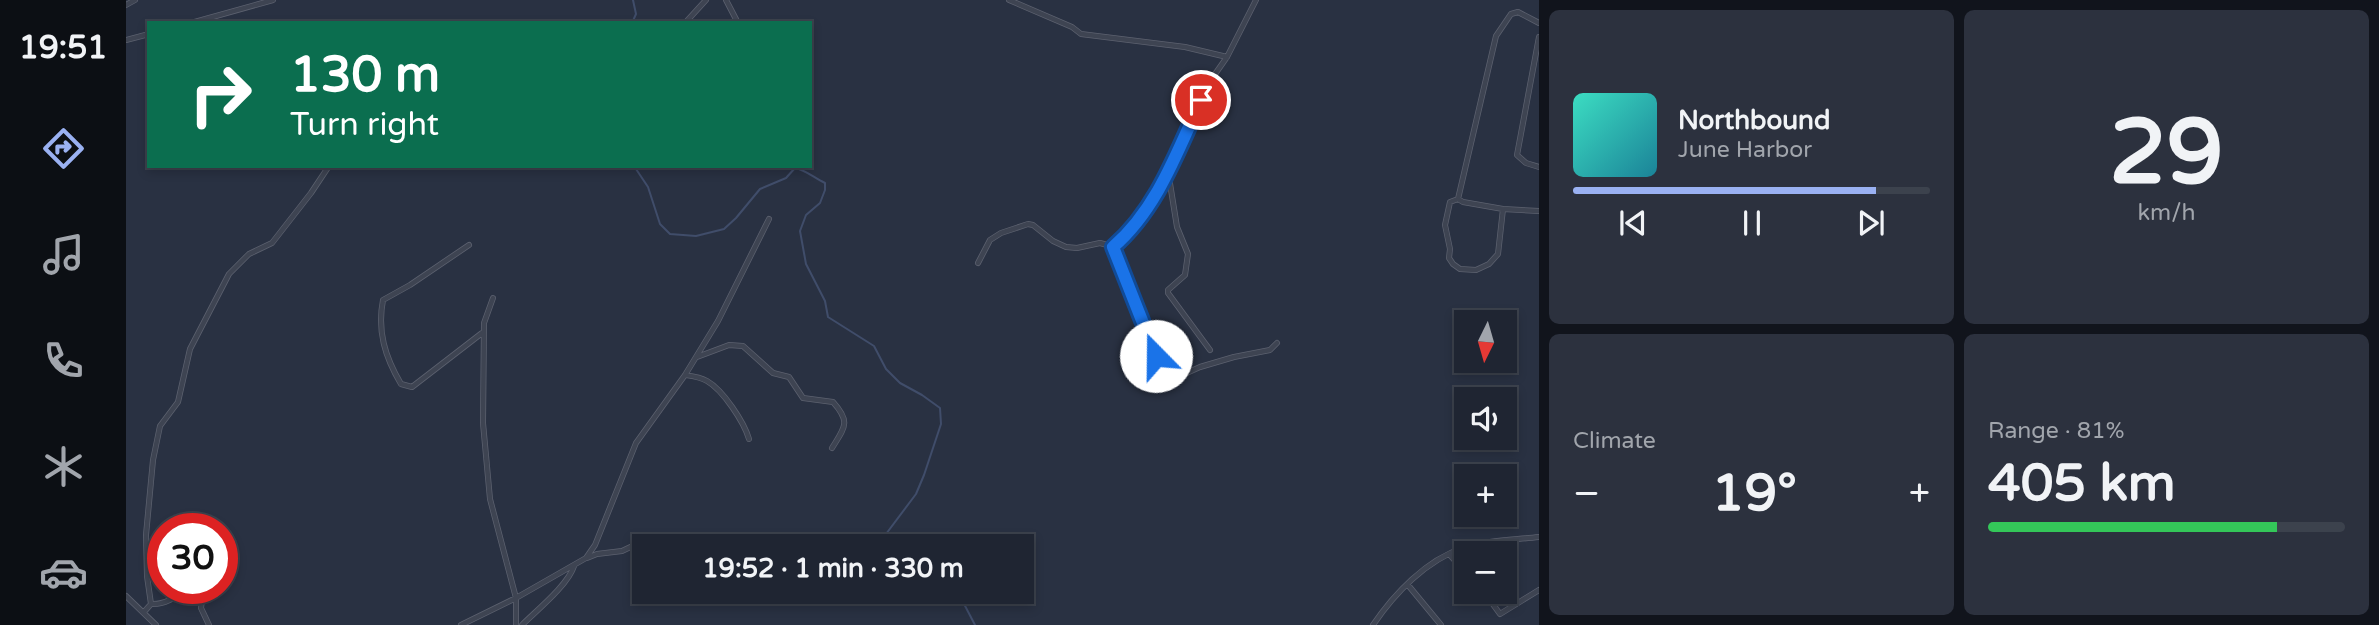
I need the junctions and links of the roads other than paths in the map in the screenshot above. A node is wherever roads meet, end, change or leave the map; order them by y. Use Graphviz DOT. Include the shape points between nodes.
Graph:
graph roads {
  1 [pos="135,0"];
  2 [pos="273,0"];
  3 [pos="706,0"];
  4 [pos="726,0"];
  5 [pos="1009,0"];
  6 [pos="1256,0"];
  7 [pos="126,5"];
  8 [pos="198,21"];
  9 [pos="687,21"];
  10 [pos="737,21"];
  11 [pos="1539,23"];
  12 [pos="147,35"];
  13 [pos="1539,37"];
  14 [pos="126,40"];
  15 [pos="1227,57"];
  16 [pos="1539,167"];
  17 [pos="328,168"];
  18 [pos="1168,171"];
  19 [pos="1458,199"];
  20 [pos="1503,209"];
  21 [pos="1539,211"];
  22 [pos="769,219"];
  23 [pos="469,245"];
  24 [pos="1113,247"];
  25 [pos="978,262"];
  26 [pos="493,298"];
  27 [pos="483,332"];
  28 [pos="1277,343"];
  29 [pos="1210,350"];
  30 [pos="696,357"];
  31 [pos="685,375"];
  32 [pos="749,439"];
  33 [pos="832,448"];
  34 [pos="148,513"];
  35 [pos="147,524"];
  36 [pos="1539,537"];
  37 [pos="632,547"];
  38 [pos="1449,554"];
  39 [pos="586,558"];
  40 [pos="1454,560"];
  41 [pos="575,565"];
  42 [pos="147,576"];
  43 [pos="1408,586"];
  44 [pos="1539,590"];
  45 [pos="126,596"];
  46 [pos="516,598"];
  47 [pos="151,604"];
  48 [pos="160,604"];
  49 [pos="202,604"];
  50 [pos="1493,604"];
  51 [pos="1516,604"];
  52 [pos="1517,604"];
  53 [pos="144,612"];
  54 [pos="156,625"];
  55 [pos="209,625"];
  56 [pos="461,625"];
  57 [pos="516,625"];
  58 [pos="522,625"];
  59 [pos="1373,625"];
  60 [pos="1441,625"];
  1 -- 7 [label="street"];
  2 -- 8 [label="street"];
  3 -- 9 [label="street"];
  4 -- 10 [label="street"];
  5 -- 15 [label="street" via="1081,34"];
  6 -- 15 [label="street"];
  11 -- 19 [label="street" via="1518,12 1511,14 1496,36"];
  12 -- 14 [label="street"];
  13 -- 16 [label="street" via="1517,155"];
  15 -- 18 [label="street"];
  17 -- 34 [label="street" via="272,243 249,254 229,274 190,349 178,402 160,426"];
  18 -- 24 [label="street" via="1141,219"];
  18 -- 29 [label="street" via="1177,227 1188,254 1185,275 1168,293"];
  19 -- 20 [label="street"];
  19 -- 20 [label="street" via="1450,202 1445,225 1449,258 1460,269 1476,270 1498,254"];
  20 -- 21 [label="street"];
  22 -- 30 [label="street"];
  23 -- 27 [label="street" via="383,300 379,317 388,362 401,384 412,387"];
  24 -- 25 [label="street" via="1100,243 1066,247 1028,225 990,240"];
  24 -- 28 [label="street" via="1165,378 1270,350"];
  26 -- 27 [label="street"];
  27 -- 46 [label="street" via="483,423 490,499"];
  30 -- 31 [label="street"];
  30 -- 33 [label="street" via="729,345 744,346 773,373 789,377 803,398 833,402 844,416 845,428"];
  31 -- 32 [label="street" via="708,382 722,395 746,427"];
  31 -- 39 [label="street" via="636,443"];
  35 -- 42 [label="street"];
  36 -- 38 [label="street"];
  37 -- 39 [label="street"];
  38 -- 40 [label="street"];
  38 -- 43 [label="street"];
  39 -- 41 [label="street"];
  41 -- 46 [label="street"];
  41 -- 58 [label="street"];
  43 -- 59 [label="street"];
  43 -- 60 [label="street"];
  44 -- 52 [label="street"];
  45 -- 53 [label="street"];
  46 -- 56 [label="street"];
  46 -- 57 [label="street"];
  47 -- 48 [label="street"];
  47 -- 53 [label="street"];
  49 -- 55 [label="street"];
  50 -- 51 [label="street" via="1500,614"];
  53 -- 54 [label="street"];
}
